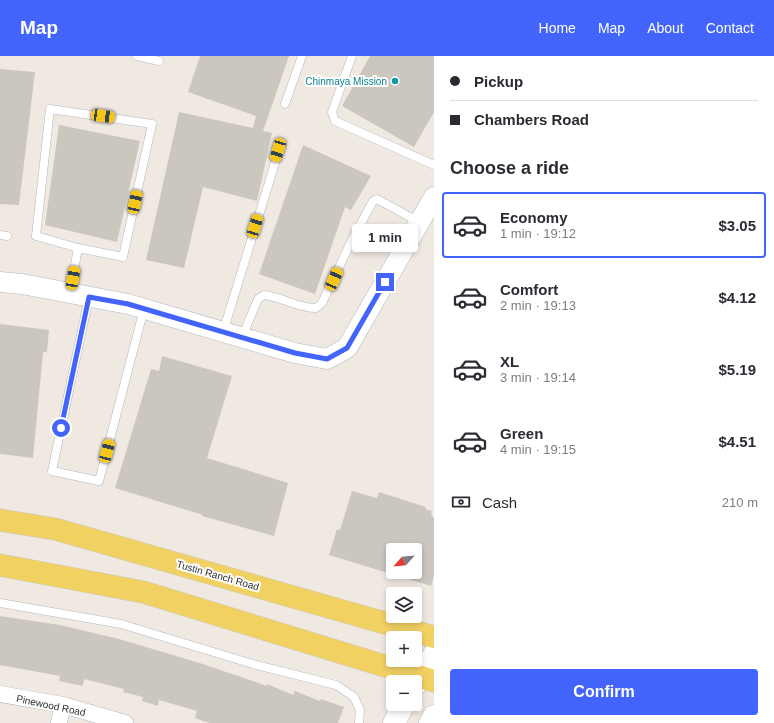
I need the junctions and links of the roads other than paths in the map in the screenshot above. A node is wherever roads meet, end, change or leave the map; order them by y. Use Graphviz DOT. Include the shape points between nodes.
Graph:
graph roads {
  1 [pos="137,56"];
  2 [pos="302,56"];
  3 [pos="352,56"];
  4 [pos="158,61"];
  5 [pos="285,104"];
  6 [pos="278,150"];
  7 [pos="434,165"];
  8 [pos="434,197"];
  9 [pos="420,222"];
  10 [pos="78,248"];
  11 [pos="0,282"];
  12 [pos="79,295"];
  13 [pos="144,309"];
  14 [pos="223,332"];
  15 [pos="242,337"];
  16 [pos="0,520"];
  17 [pos="0,565"];
  18 [pos="0,602"];
  19 [pos="434,637"];
  20 [pos="434,654"];
  21 [pos="423,681"];
  22 [pos="0,694"];
  23 [pos="63,706"];
  24 [pos="400,711"];
  25 [pos="434,716"];
  26 [pos="59,723"];
  27 [pos="125,723"];
  28 [pos="359,723"];
  29 [pos="394,723"];
  30 [pos="430,723"];
  1 -- 4 [label="lane"];
  2 -- 5 [label="lane"];
  3 -- 7 [label="lane" via="332,112 335,122"];
  6 -- 14 [label="lane"];
  8 -- 9 [label="street"];
  9 -- 15 [label="street" via="347,348 327,359 295,353"];
  9 -- 15 [label="lane" via="377,199 373,201 322,303 316,308 309,308 278,296 264,295 258,300"];
  10 -- 10 [label="lane" via="36,236 50,109 152,124 123,256"];
  10 -- 12 [label="lane"];
  11 -- 12 [label="street"];
  12 -- 13 [label="street"];
  12 -- 13 [label="lane" via="52,471 99,481"];
  13 -- 14 [label="street"];
  14 -- 15 [label="street"];
  16 -- 19 [label="main road, Tustin Ranch Road" via="55,529"];
  17 -- 21 [label="main road" via="143,592"];
  18 -- 28 [label="lane" via="121,624 253,664 336,685 354,698 360,710"];
  20 -- 21 [label="main road"];
  22 -- 23 [label="street, Pinewood Road"];
  23 -- 26 [label="street"];
  23 -- 27 [label="street, Pinewood Road"];
  24 -- 29 [label="main road"];
  25 -- 30 [label="main road"];
}
